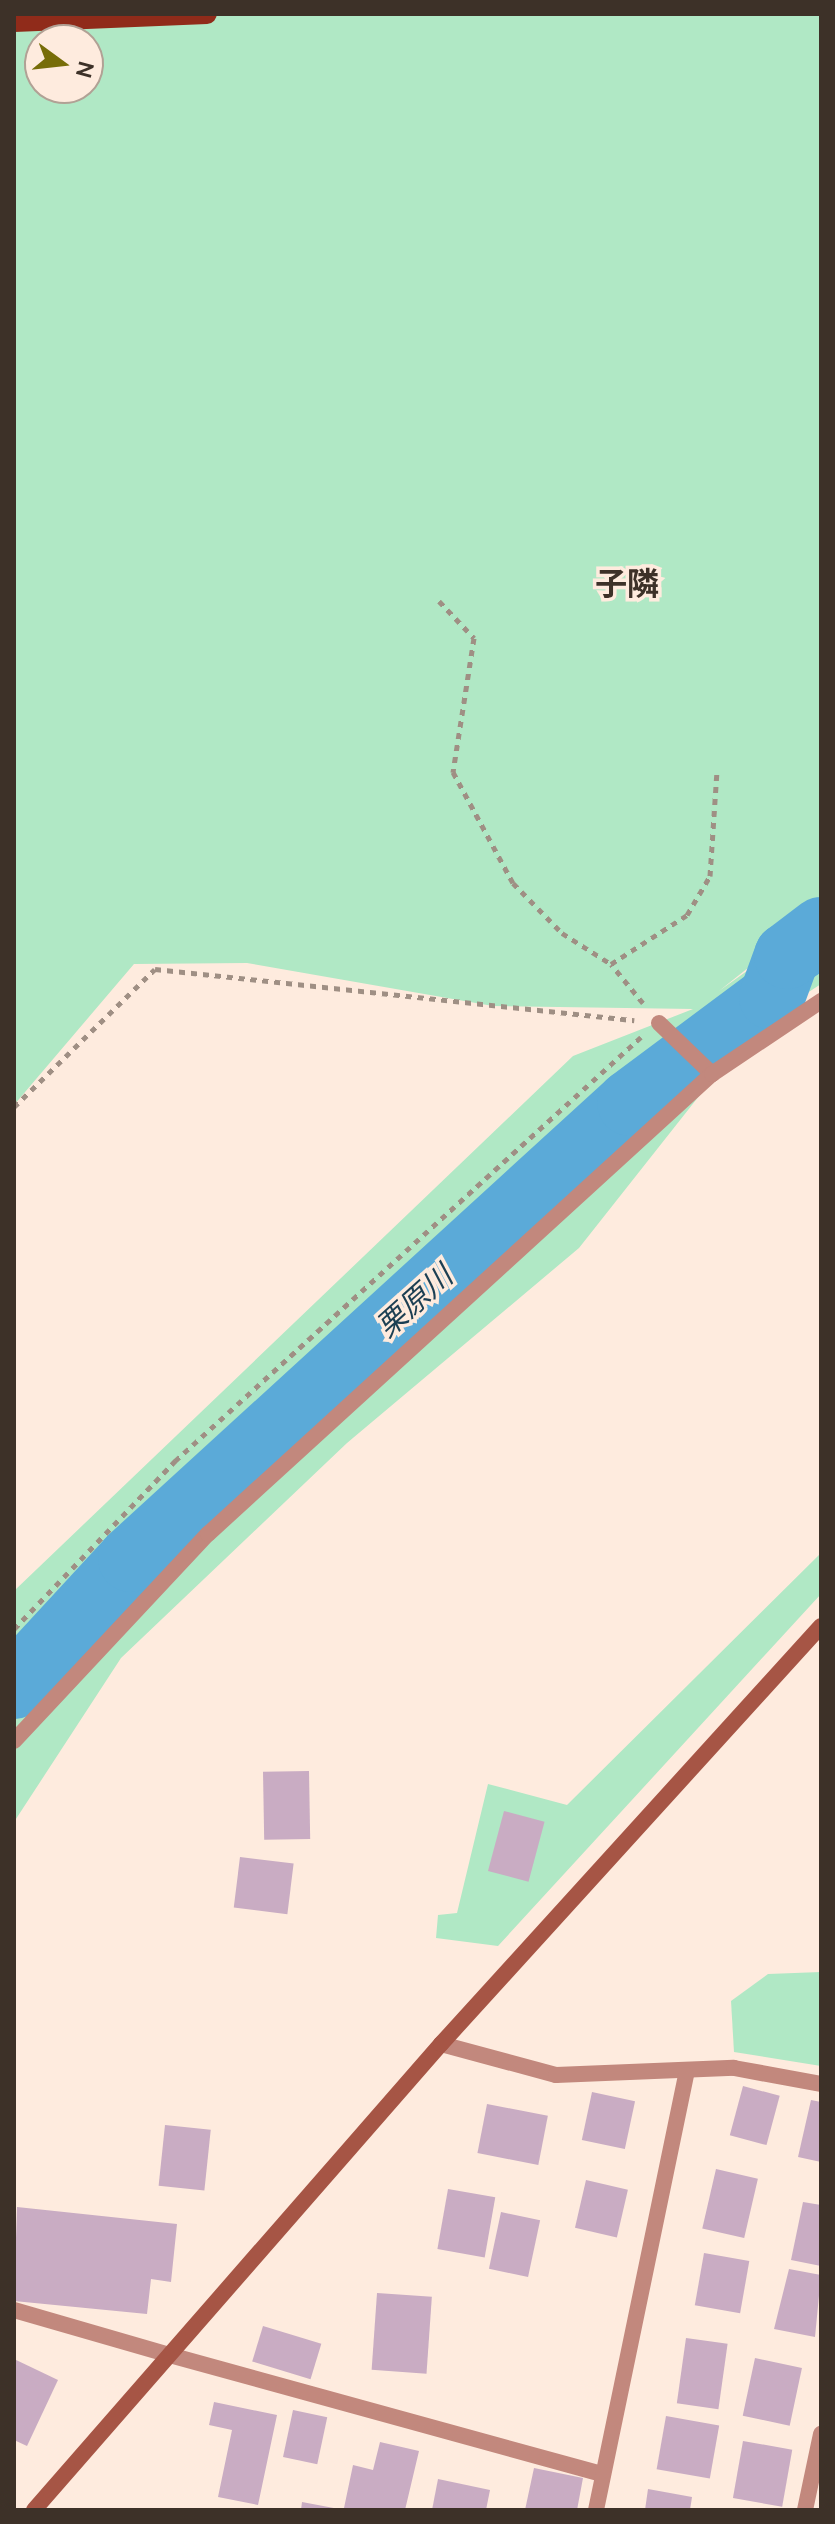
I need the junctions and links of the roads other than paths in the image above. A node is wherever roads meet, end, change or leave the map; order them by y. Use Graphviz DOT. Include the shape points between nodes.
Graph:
graph roads {
  1 [pos="207,14"];
  2 [pos="14,22"];
  3 [pos="821,1001"];
  4 [pos="664,1028"];
  5 [pos="708,1070"];
  6 [pos="821,1626"];
  7 [pos="14,1741"];
  8 [pos="441,2044"];
  9 [pos="686,2075"];
  10 [pos="821,2084"];
  11 [pos="14,2310"];
  12 [pos="166,2354"];
  13 [pos="821,2434"];
  14 [pos="603,2474"];
  15 [pos="34,2510"];
  16 [pos="596,2510"];
  17 [pos="805,2510"];
  1 -- 2 [label="main road"];
  3 -- 5 [label="street"];
  4 -- 5 [label="street"];
  5 -- 7 [label="street" via="208,1534"];
  6 -- 8 [label="street"];
  8 -- 9 [label="street" via="556,2075"];
  8 -- 12 [label="street"];
  9 -- 10 [label="street" via="734,2068"];
  9 -- 14 [label="street"];
  11 -- 12 [label="street"];
  12 -- 14 [label="street"];
  12 -- 15 [label="street"];
  13 -- 17 [label="street"];
  14 -- 16 [label="street"];
}
